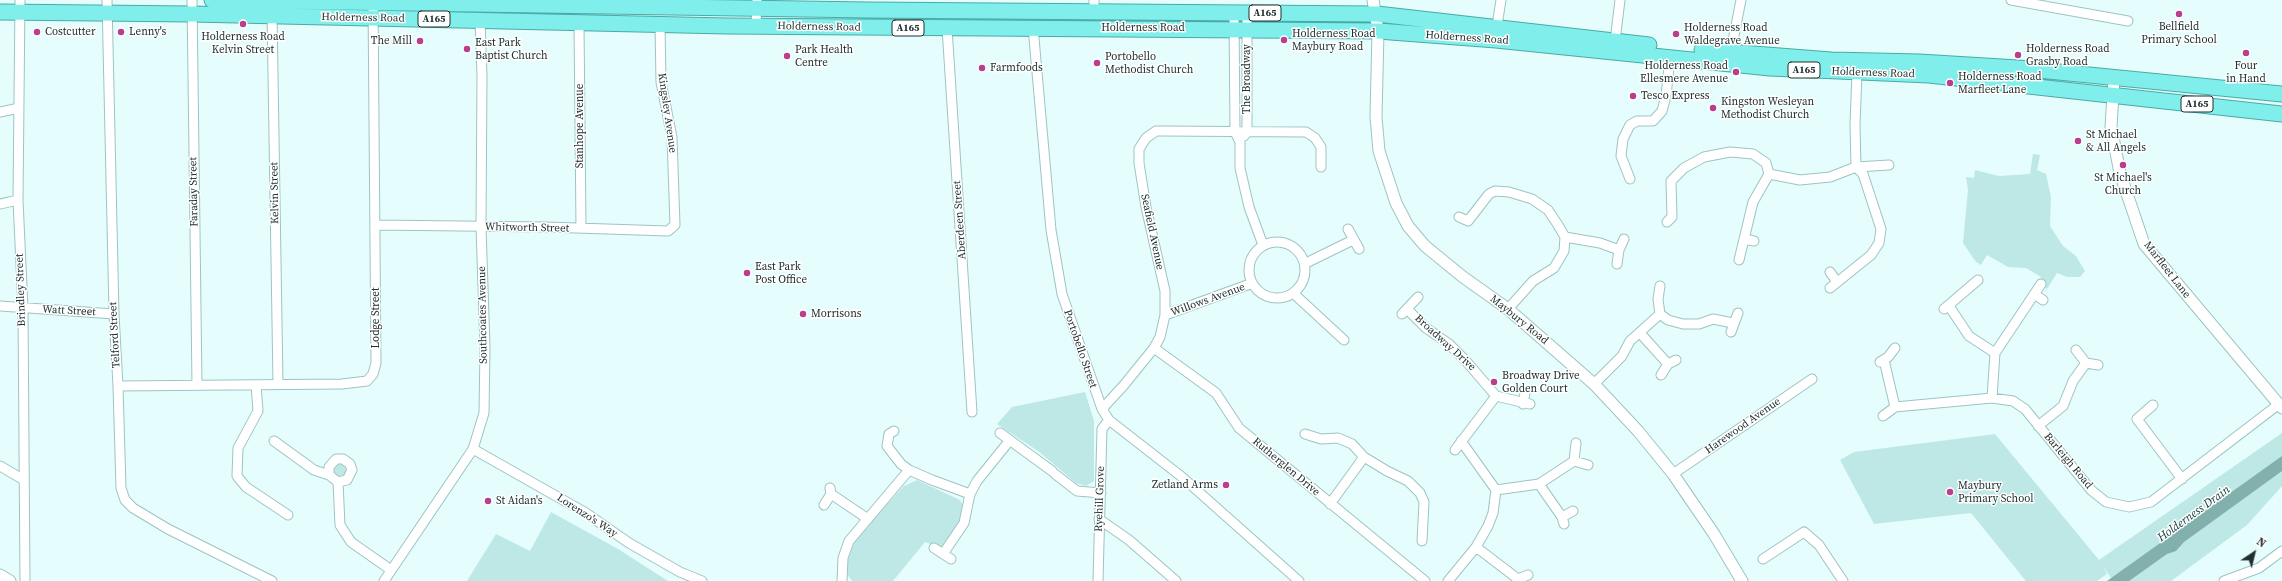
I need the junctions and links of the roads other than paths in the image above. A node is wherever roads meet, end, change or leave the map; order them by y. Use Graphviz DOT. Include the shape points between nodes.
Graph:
graph roads {
  1 [pos="212,0"];
  2 [pos="1500,0"];
  3 [pos="1620,0"];
  4 [pos="1741,0"];
  5 [pos="2011,0"];
  6 [pos="272,1"];
  7 [pos="373,2"];
  8 [pos="495,2"];
  9 [pos="557,3"];
  10 [pos="756,4"];
  11 [pos="868,5"];
  12 [pos="20,6"];
  13 [pos="1094,6"];
  14 [pos="107,7"];
  15 [pos="192,7"];
  16 [pos="1375,7"];
  17 [pos="0,12"];
  18 [pos="1240,13"];
  19 [pos="272,16"];
  20 [pos="373,18"];
  21 [pos="480,20"];
  22 [pos="2128,21"];
  23 [pos="579,23"];
  24 [pos="660,25"];
  25 [pos="756,26"];
  26 [pos="1033,27"];
  27 [pos="947,28"];
  28 [pos="1240,29"];
  29 [pos="1378,31"];
  30 [pos="1496,34"];
  31 [pos="1615,41"];
  32 [pos="1670,57"];
  33 [pos="1730,58"];
  34 [pos="1857,73"];
  35 [pos="2114,78"];
  36 [pos="2282,94"];
  37 [pos="2113,95"];
  38 [pos="20,108"];
  39 [pos="0,112"];
  40 [pos="2282,114"];
  41 [pos="1235,132"];
  42 [pos="1247,132"];
  43 [pos="1240,142"];
  44 [pos="1889,165"];
  45 [pos="1321,167"];
  46 [pos="1856,167"];
  47 [pos="1769,174"];
  48 [pos="1630,181"];
  49 [pos="18,200"];
  50 [pos="0,204"];
  51 [pos="1459,217"];
  52 [pos="1667,222"];
  53 [pos="376,225"];
  54 [pos="675,225"];
  55 [pos="481,227"];
  56 [pos="581,228"];
  57 [pos="1348,230"];
  58 [pos="1565,237"];
  59 [pos="1624,239"];
  60 [pos="1744,239"];
  61 [pos="1353,240"];
  62 [pos="1754,241"];
  63 [pos="1263,245"];
  64 [pos="1359,250"];
  65 [pos="1619,250"];
  66 [pos="1739,260"];
  67 [pos="1306,263"];
  68 [pos="1617,264"];
  69 [pos="1830,272"];
  70 [pos="1978,280"];
  71 [pos="1837,282"];
  72 [pos="1250,284"];
  73 [pos="2041,284"];
  74 [pos="1830,288"];
  75 [pos="1657,291"];
  76 [pos="1293,293"];
  77 [pos="2034,294"];
  78 [pos="1418,297"];
  79 [pos="2043,300"];
  80 [pos="0,306"];
  81 [pos="23,309"];
  82 [pos="1508,309"];
  83 [pos="1738,313"];
  84 [pos="114,314"];
  85 [pos="1660,314"];
  86 [pos="1165,315"];
  87 [pos="1640,333"];
  88 [pos="1344,340"];
  89 [pos="1154,348"];
  90 [pos="1895,348"];
  91 [pos="2076,350"];
  92 [pos="1995,353"];
  93 [pos="2086,363"];
  94 [pos="2098,366"];
  95 [pos="1661,374"];
  96 [pos="1812,378"];
  97 [pos="278,384"];
  98 [pos="1594,384"];
  99 [pos="197,385"];
  100 [pos="256,385"];
  101 [pos="118,386"];
  102 [pos="1525,393"];
  103 [pos="1496,396"];
  104 [pos="1992,398"];
  105 [pos="2153,405"];
  106 [pos="2280,406"];
  107 [pos="1895,407"];
  108 [pos="1102,409"];
  109 [pos="972,412"];
  110 [pos="1883,416"];
  111 [pos="1109,420"];
  112 [pos="2038,426"];
  113 [pos="894,431"];
  114 [pos="1000,433"];
  115 [pos="1305,434"];
  116 [pos="1010,440"];
  117 [pos="274,441"];
  118 [pos="1460,441"];
  119 [pos="1576,443"];
  120 [pos="473,449"];
  121 [pos="1455,450"];
  122 [pos="1364,457"];
  123 [pos="1574,461"];
  124 [pos="1588,465"];
  125 [pos="0,466"];
  126 [pos="910,470"];
  127 [pos="1673,474"];
  128 [pos="329,475"];
  129 [pos="24,480"];
  130 [pos="2182,480"];
  131 [pos="338,482"];
  132 [pos="1539,484"];
  133 [pos="1496,490"];
  134 [pos="1100,493"];
  135 [pos="970,494"];
  136 [pos="1330,504"];
  137 [pos="824,505"];
  138 [pos="1573,511"];
  139 [pos="288,515"];
  140 [pos="868,519"];
  141 [pos="1099,519"];
  142 [pos="1422,541"];
  143 [pos="1476,547"];
  144 [pos="934,548"];
  145 [pos="2282,551"];
  146 [pos="1763,560"];
  147 [pos="391,570"];
  148 [pos="0,575"];
  149 [pos="1528,575"];
  150 [pos="1517,580"];
  151 [pos="10,581"];
  152 [pos="25,581"];
  153 [pos="272,581"];
  154 [pos="384,581"];
  155 [pos="702,581"];
  156 [pos="842,581"];
  157 [pos="1098,581"];
  158 [pos="1176,581"];
  159 [pos="1299,581"];
  160 [pos="1425,581"];
  161 [pos="1448,581"];
  162 [pos="1742,581"];
  163 [pos="1844,581"];
  164 [pos="2224,581"];
  1 -- 6 [label="highway, Holderness Road / A165"];
  2 -- 30 [label="street"];
  3 -- 31 [label="street"];
  4 -- 33 [label="street"];
  5 -- 22 [label="street"];
  6 -- 7 [label="highway, Holderness Road / A165"];
  6 -- 19 [label="street, Kelvin Street"];
  7 -- 8 [label="highway, Holderness Road / A165"];
  7 -- 20 [label="street, Lodge Street"];
  8 -- 9 [label="highway, Holderness Road / A165"];
  9 -- 10 [label="highway, Holderness Road / A165"];
  10 -- 11 [label="highway, Holderness Road / A165"];
  10 -- 25 [label="street"];
  11 -- 13 [label="highway, Holderness Road / A165"];
  12 -- 14 [label="highway, Holderness Road / A165"];
  12 -- 17 [label="highway, Holderness Road / A165"];
  12 -- 38 [label="street, Brindley Street"];
  13 -- 18 [label="highway, Holderness Road / A165"];
  14 -- 15 [label="highway, Holderness Road / A165"];
  14 -- 84 [label="street, Telford Street"];
  15 -- 19 [label="highway, Holderness Road / A165"];
  15 -- 99 [label="street, Faraday Street"];
  16 -- 18 [label="highway, Holderness Road / A165"];
  16 -- 29 [label="street, Maybury Road"];
  16 -- 30 [label="highway, Holderness Road / A165"];
  18 -- 28 [label="street, The Broadway"];
  18 -- 28 [label="street, The Broadway"];
  19 -- 20 [label="highway, Holderness Road / A165"];
  19 -- 97 [label="street, Kelvin Street"];
  20 -- 21 [label="highway, Holderness Road / A165"];
  20 -- 53 [label="street, Lodge Street"];
  21 -- 23 [label="highway, Holderness Road / A165"];
  21 -- 55 [label="street, Southcoates Avenue"];
  23 -- 24 [label="highway, Holderness Road / A165"];
  23 -- 56 [label="street, Stanhope Avenue"];
  24 -- 25 [label="highway, Holderness Road / A165"];
  24 -- 54 [label="street, Kingsley Avenue" via="661,82 672,137"];
  25 -- 27 [label="highway, Holderness Road / A165"];
  26 -- 27 [label="highway, Holderness Road / A165"];
  26 -- 28 [label="highway, Holderness Road / A165"];
  26 -- 108 [label="street, Portobello Street" via="1051,230 1061,287"];
  27 -- 109 [label="street, Aberdeen Street"];
  28 -- 29 [label="highway, Holderness Road / A165"];
  28 -- 41 [label="street, The Broadway"];
  28 -- 42 [label="street, The Broadway"];
  29 -- 30 [label="highway, Holderness Road / A165"];
  29 -- 82 [label="street, Maybury Road" via="1376,116 1379,151 1396,203 1408,226 1425,246"];
  30 -- 31 [label="highway, Holderness Road / A165"];
  30 -- 32 [label="highway, Holderness Road / A165"];
  31 -- 33 [label="highway, Holderness Road / A165"];
  32 -- 33 [label="highway, Holderness Road / A165"];
  32 -- 48 [label="street" via="1662,111 1653,121 1637,121 1630,125 1623,139 1621,156"];
  33 -- 34 [label="highway, Holderness Road / A165" via="1770,68"];
  33 -- 35 [label="highway, Holderness Road / A165" via="1919,62 2018,68"];
  34 -- 37 [label="highway, Holderness Road / A165" via="1929,75"];
  34 -- 46 [label="street" via="1854,124"];
  35 -- 36 [label="highway, Holderness Road / A165"];
  35 -- 37 [label="street, Marfleet Lane"];
  37 -- 40 [label="highway, Holderness Road / A165"];
  37 -- 106 [label="street, Marfleet Lane" via="2111,127 2120,173 2144,244"];
  38 -- 39 [label="street"];
  38 -- 49 [label="street, Brindley Street"];
  41 -- 42 [label="street, Seafield Avenue"];
  41 -- 43 [label="street, The Broadway"];
  41 -- 86 [label="street, Seafield Avenue" via="1156,132 1146,138 1139,149 1146,207 1165,291"];
  42 -- 43 [label="street"];
  42 -- 45 [label="street, Seafield Avenue" via="1306,132 1315,138 1321,147 1324,156"];
  43 -- 63 [label="street, The Broadway" via="1240,168 1249,207"];
  44 -- 46 [label="street"];
  46 -- 47 [label="street" via="1830,177 1800,180"];
  46 -- 71 [label="street" via="1863,174 1881,229 1879,243 1871,255"];
  47 -- 52 [label="street" via="1766,163 1753,154 1730,152 1704,157 1684,168 1671,181 1672,217"];
  47 -- 60 [label="street" via="1753,202"];
  49 -- 50 [label="street"];
  49 -- 81 [label="street, Brindley Street"];
  51 -- 58 [label="street" via="1468,221 1489,194 1495,191 1509,192 1532,199 1548,210"];
  53 -- 55 [label="street, Whitworth Street"];
  53 -- 97 [label="street, Lodge Street" via="376,363 373,374 367,381 357,383"];
  54 -- 56 [label="street, Whitworth Street" via="668,231"];
  55 -- 56 [label="street, Whitworth Street"];
  55 -- 120 [label="street, Southcoates Avenue" via="485,347 484,413"];
  57 -- 61 [label="street"];
  58 -- 65 [label="street" via="1600,243"];
  58 -- 82 [label="street" via="1564,251 1554,268 1533,281"];
  59 -- 65 [label="street"];
  60 -- 62 [label="street"];
  60 -- 66 [label="street"];
  61 -- 64 [label="street"];
  61 -- 67 [label="street"];
  63 -- 67 [label="street" via="1287,243"];
  63 -- 72 [label="street" via="1254,252 1249,262 1247,272"];
  65 -- 68 [label="street"];
  67 -- 76 [label="street" via="1303,282"];
  69 -- 71 [label="street"];
  70 -- 92 [label="street" via="1946,307 1969,336"];
  71 -- 74 [label="street"];
  72 -- 76 [label="street" via="1267,297 1280,298"];
  72 -- 86 [label="street, Willows Avenue"];
  73 -- 77 [label="street"];
  75 -- 85 [label="street"];
  76 -- 88 [label="street"];
  77 -- 79 [label="street"];
  77 -- 92 [label="street"];
  78 -- 103 [label="street, Broadway Drive" via="1405,312 1449,344"];
  80 -- 81 [label="street, Watt Street"];
  81 -- 84 [label="street, Watt Street"];
  81 -- 129 [label="street, Brindley Street"];
  82 -- 98 [label="street, Maybury Road"];
  83 -- 85 [label="street" via="1732,328 1713,319 1699,324 1683,324 1668,320"];
  84 -- 101 [label="street, Telford Street"];
  85 -- 87 [label="street"];
  86 -- 89 [label="street, Seafield Avenue" via="1160,337"];
  87 -- 95 [label="street" via="1672,362"];
  87 -- 98 [label="street" via="1630,341 1622,356"];
  89 -- 108 [label="street, Seafield Avenue"];
  89 -- 136 [label="street, Rutherglen Drive" via="1216,393 1239,428"];
  90 -- 107 [label="street" via="1882,361"];
  91 -- 93 [label="street"];
  92 -- 104 [label="street"];
  93 -- 94 [label="street"];
  93 -- 112 [label="street" via="2073,381 2063,406"];
  96 -- 127 [label="street, Harewood Avenue"];
  97 -- 100 [label="street, Lodge Street"];
  98 -- 127 [label="street, Maybury Road" via="1638,431"];
  99 -- 100 [label="street, Lodge Street"];
  99 -- 101 [label="street, Lodge Street"];
  100 -- 139 [label="street" via="258,411 238,448 237,476 246,487"];
  101 -- 153 [label="street, Telford Street" via="120,488 125,500 168,530"];
  102 -- 103 [label="street" via="1527,404"];
  103 -- 118 [label="street"];
  104 -- 107 [label="street, Barleigh Road"];
  104 -- 112 [label="street, Barleigh Road" via="2012,401 2025,409"];
  105 -- 130 [label="street" via="2137,419"];
  106 -- 130 [label="street, Barleigh Road"];
  107 -- 110 [label="street"];
  108 -- 111 [label="street, Portobello Street"];
  111 -- 134 [label="street, Ryehill Grove" via="1102,429"];
  111 -- 159 [label="street, Portobello Street" via="1182,477"];
  112 -- 130 [label="street, Barleigh Road" via="2091,490 2106,502 2128,507 2151,502"];
  113 -- 126 [label="street" via="884,439 892,454"];
  114 -- 116 [label="street"];
  115 -- 122 [label="street" via="1321,439 1338,438 1352,444"];
  116 -- 134 [label="street" via="1077,490"];
  116 -- 135 [label="street" via="986,468"];
  117 -- 128 [label="street" via="314,470"];
  118 -- 121 [label="street"];
  118 -- 133 [label="street"];
  119 -- 123 [label="street"];
  120 -- 147 [label="street, Southcoates Avenue"];
  120 -- 155 [label="street, Lorenzo's Way" via="586,513 628,543 680,572"];
  122 -- 136 [label="street"];
  122 -- 142 [label="street" via="1408,481 1420,493 1424,502"];
  123 -- 124 [label="street"];
  123 -- 132 [label="street"];
  125 -- 129 [label="street"];
  126 -- 135 [label="street"];
  126 -- 140 [label="street"];
  127 -- 162 [label="street, Maybury Road"];
  128 -- 131 [label="street"];
  128 -- 131 [label="street" via="329,466 336,459 343,459 350,464 352,470 347,480"];
  129 -- 152 [label="street, Brindley Street"];
  131 -- 147 [label="street" via="340,525 351,542"];
  132 -- 133 [label="street"];
  132 -- 138 [label="street" via="1563,520"];
  133 -- 143 [label="street" via="1493,513"];
  134 -- 141 [label="street, Ryehill Grove"];
  135 -- 144 [label="street" via="964,523 947,556"];
  136 -- 160 [label="street, Rutherglen Drive"];
  137 -- 140 [label="street" via="830,491"];
  140 -- 156 [label="street" via="849,542 843,558"];
  141 -- 157 [label="street, Ryehill Grove"];
  141 -- 158 [label="street" via="1129,540"];
  143 -- 150 [label="street"];
  143 -- 161 [label="street"];
  145 -- 164 [label="street" via="2259,568"];
  146 -- 163 [label="street" via="1804,532 1818,545"];
  147 -- 154 [label="street, Southcoates Avenue"];
  148 -- 151 [label="street"];
  149 -- 150 [label="street"];
}
